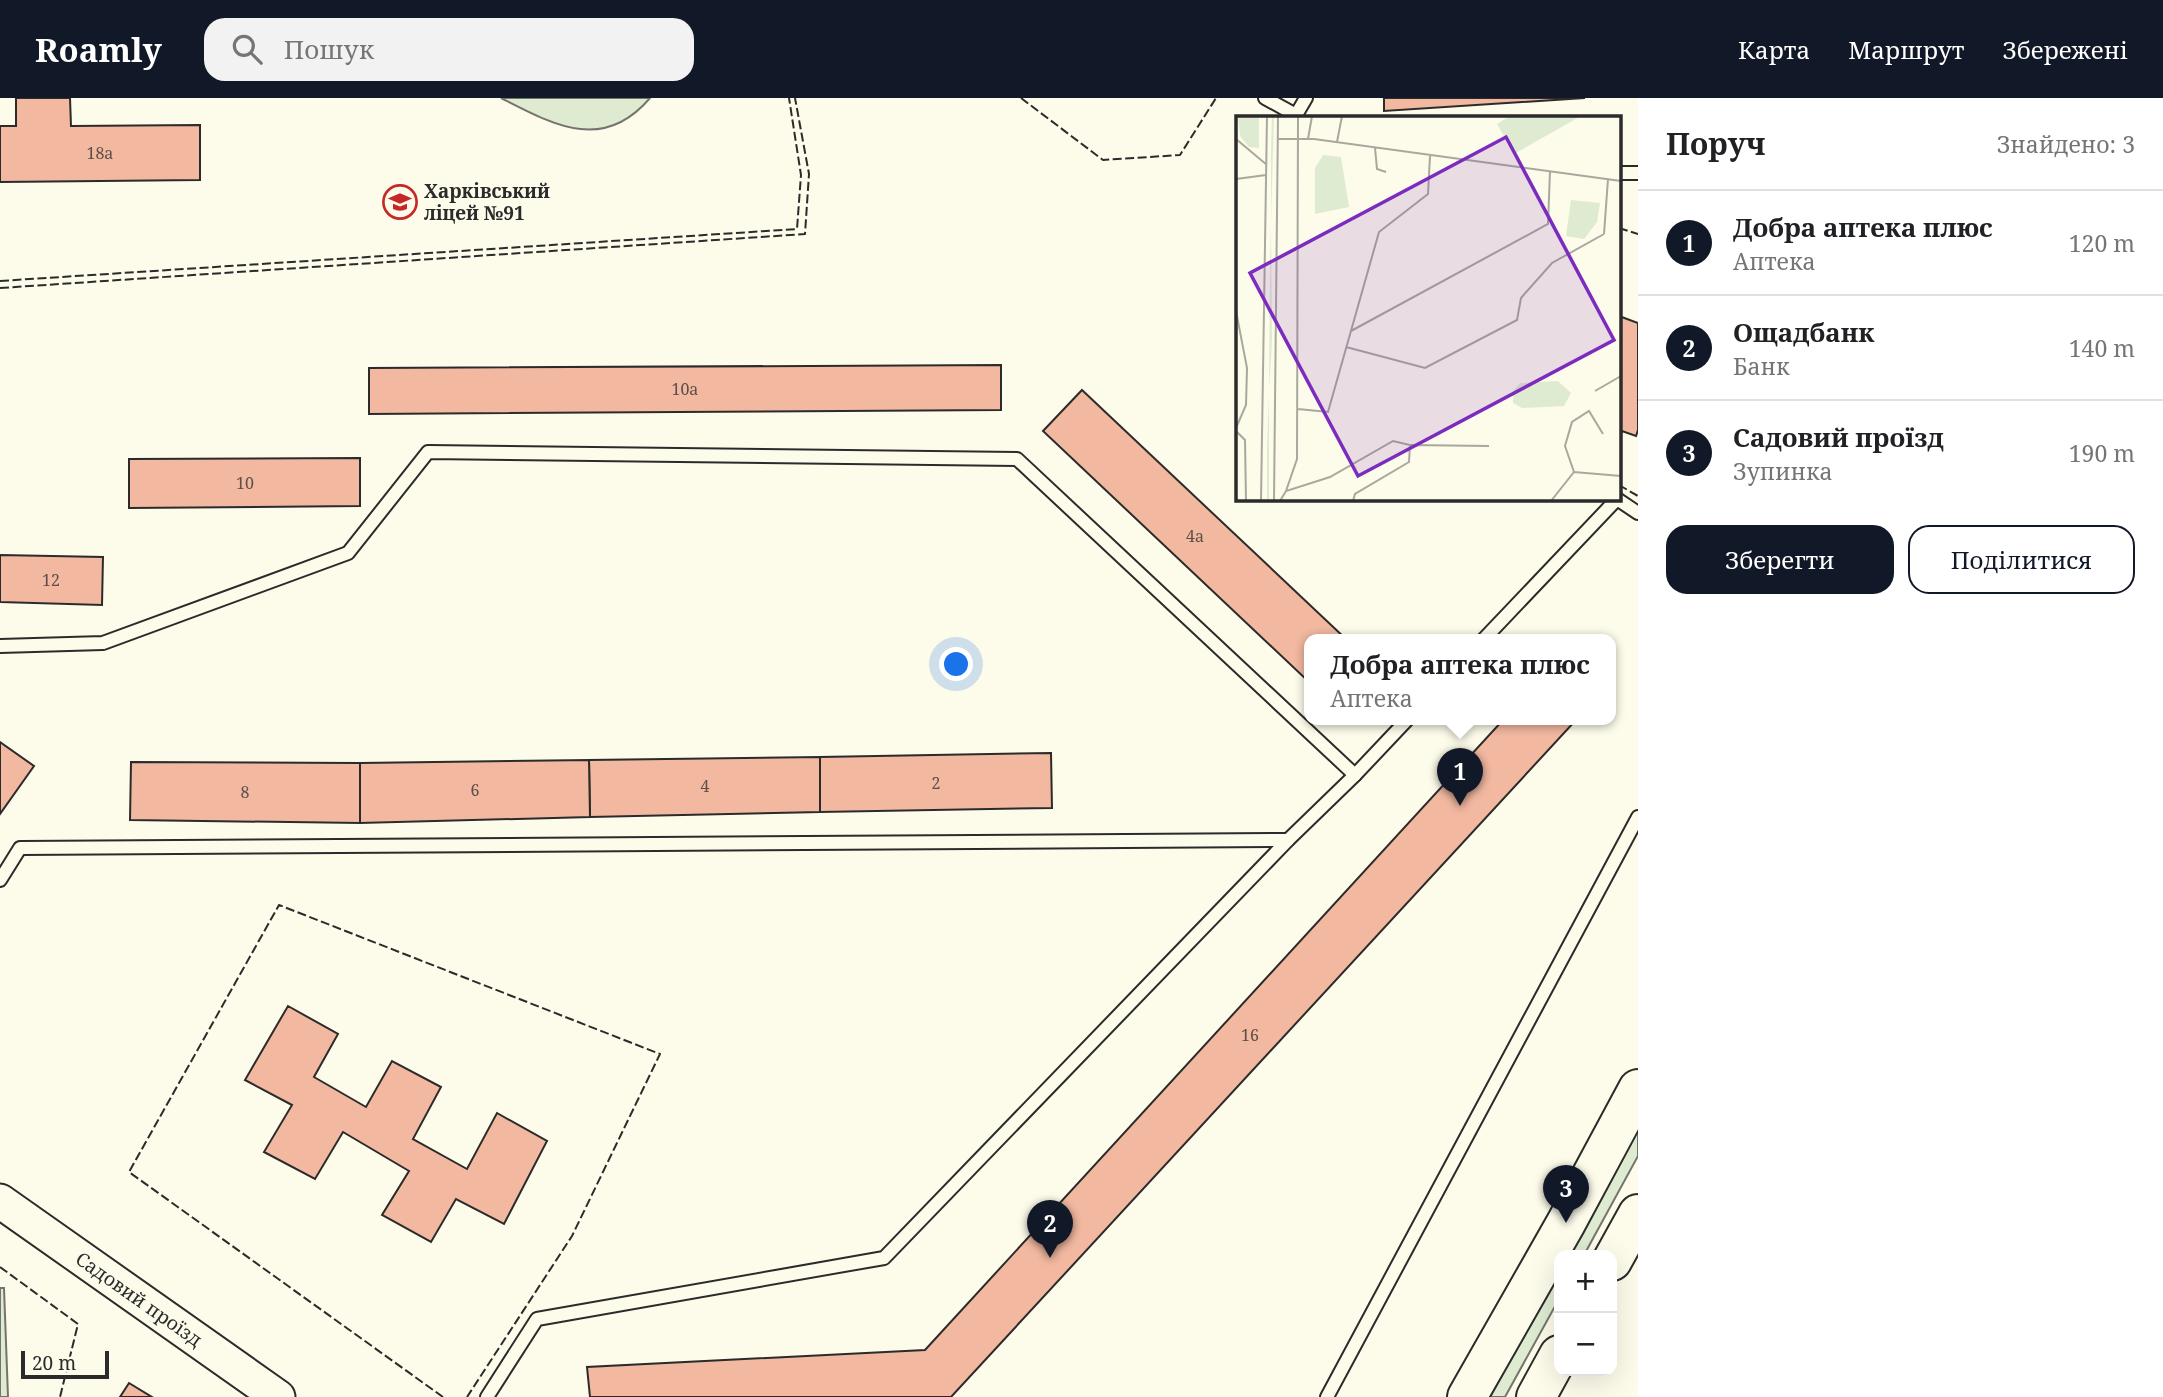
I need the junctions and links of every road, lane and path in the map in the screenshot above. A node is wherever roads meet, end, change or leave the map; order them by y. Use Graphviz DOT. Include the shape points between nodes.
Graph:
graph roads {
  1 [pos="1265,98"];
  2 [pos="1306,98"];
  3 [pos="1297,116"];
  4 [pos="1620,173"];
  5 [pos="1638,173"];
  6 [pos="1616,500"];
  7 [pos="1618,500"];
  8 [pos="1638,513"];
  9 [pos="1489,634"];
  10 [pos="0,646"];
  11 [pos="1402,725"];
  12 [pos="1354,775"];
  13 [pos="1638,817"];
  14 [pos="1288,840"];
  15 [pos="0,880"];
  16 [pos="1638,1089"];
  17 [pos="0,1201"];
  18 [pos="1638,1214"];
  19 [pos="1617,1252"];
  20 [pos="1554,1364"];
  21 [pos="278,1397"];
  22 [pos="487,1397"];
  23 [pos="1327,1397"];
  24 [pos="1467,1397"];
  25 [pos="1536,1397"];
  1 -- 3 [label="lane"];
  2 -- 3 [label="lane"];
  4 -- 5 [label="lane"];
  6 -- 9 [label="lane"];
  7 -- 8 [label="lane"];
  10 -- 12 [label="lane" via="103,643 348,553 428,452 1017,459"];
  11 -- 12 [label="lane"];
  12 -- 14 [label="lane"];
  13 -- 23 [label="lane"];
  14 -- 15 [label="lane" via="20,848"];
  14 -- 22 [label="lane" via="884,1258 537,1319"];
  16 -- 24 [label="main road"];
  17 -- 21 [label="street, Садовий проїзд"];
  18 -- 19 [label="main road"];
  20 -- 25 [label="main road"];
}
